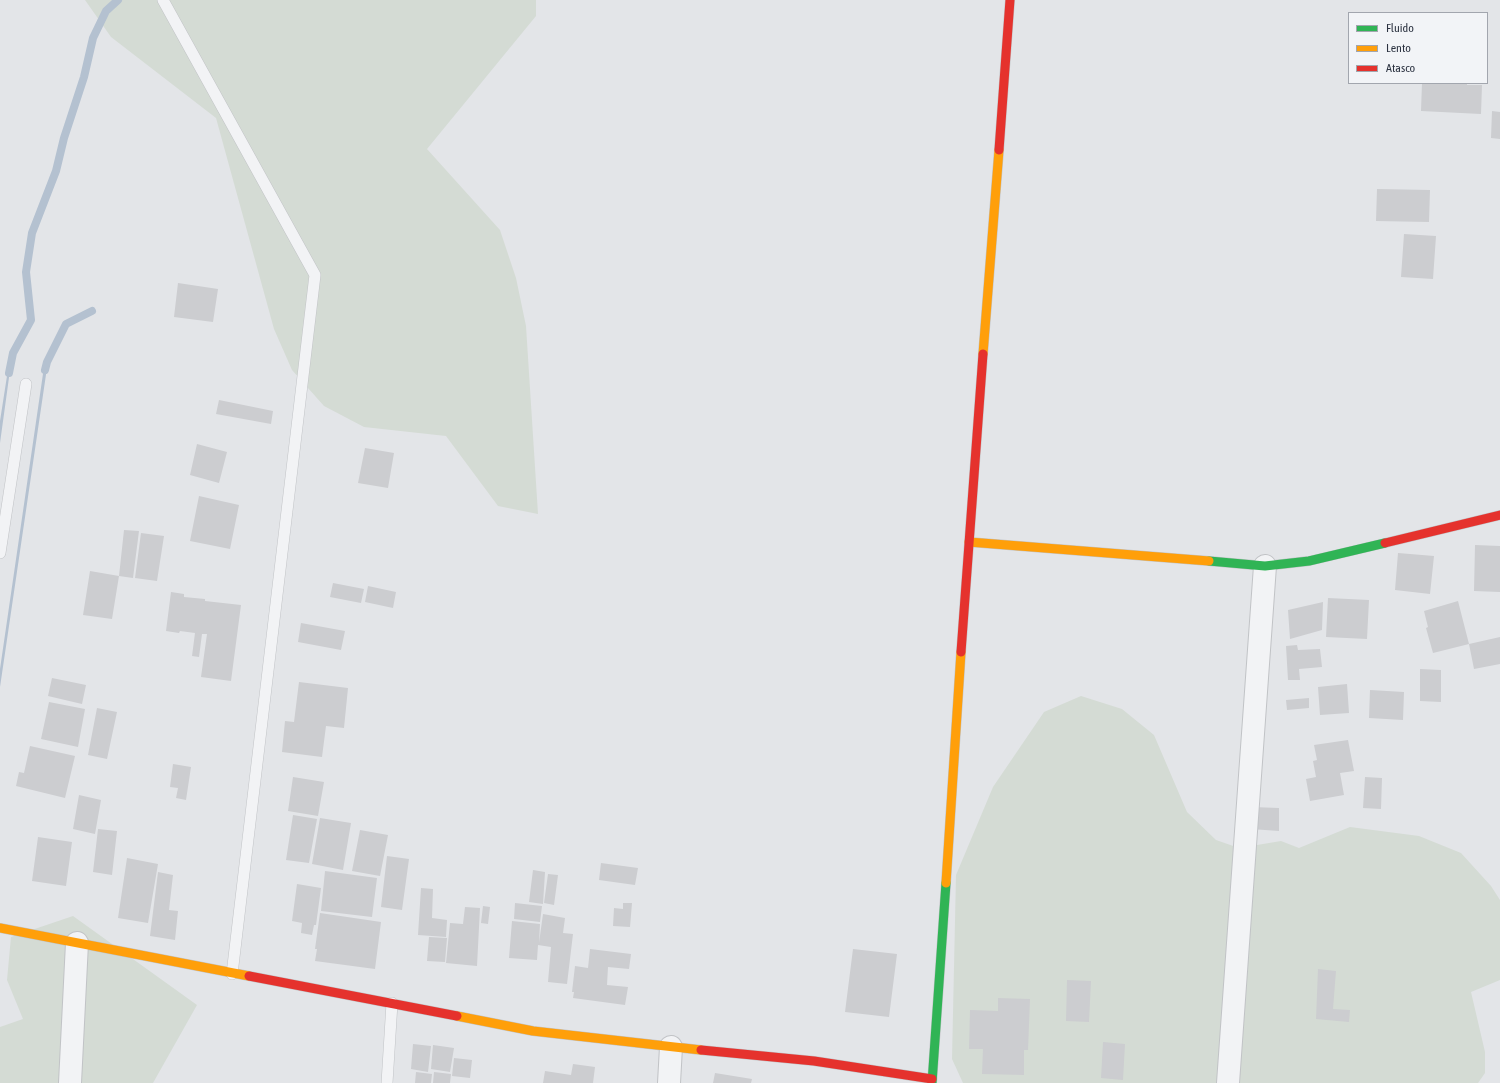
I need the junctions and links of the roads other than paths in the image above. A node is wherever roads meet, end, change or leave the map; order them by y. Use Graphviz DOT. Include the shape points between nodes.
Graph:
graph roads {
  1 [pos="163,0"];
  2 [pos="1010,0"];
  3 [pos="26,384"];
  4 [pos="1500,515"];
  5 [pos="969,542"];
  6 [pos="0,553"];
  7 [pos="1265,566"];
  8 [pos="0,928"];
  9 [pos="78,943"];
  10 [pos="232,974"];
  11 [pos="392,1003"];
  12 [pos="671,1047"];
  13 [pos="932,1081"];
  14 [pos="70,1083"];
  15 [pos="387,1083"];
  16 [pos="668,1083"];
  17 [pos="1228,1083"];
  1 -- 10 [label="lane" via="316,275"];
  2 -- 5 [label="street"];
  3 -- 6 [label="lane"];
  4 -- 7 [label="street" via="1309,561"];
  5 -- 7 [label="street"];
  5 -- 13 [label="street"];
  7 -- 17 [label="street"];
  8 -- 9 [label="street"];
  9 -- 10 [label="street"];
  9 -- 14 [label="street"];
  10 -- 11 [label="street"];
  11 -- 12 [label="street" via="533,1031"];
  11 -- 15 [label="lane"];
  12 -- 13 [label="street" via="814,1061"];
  12 -- 16 [label="street"];
}
